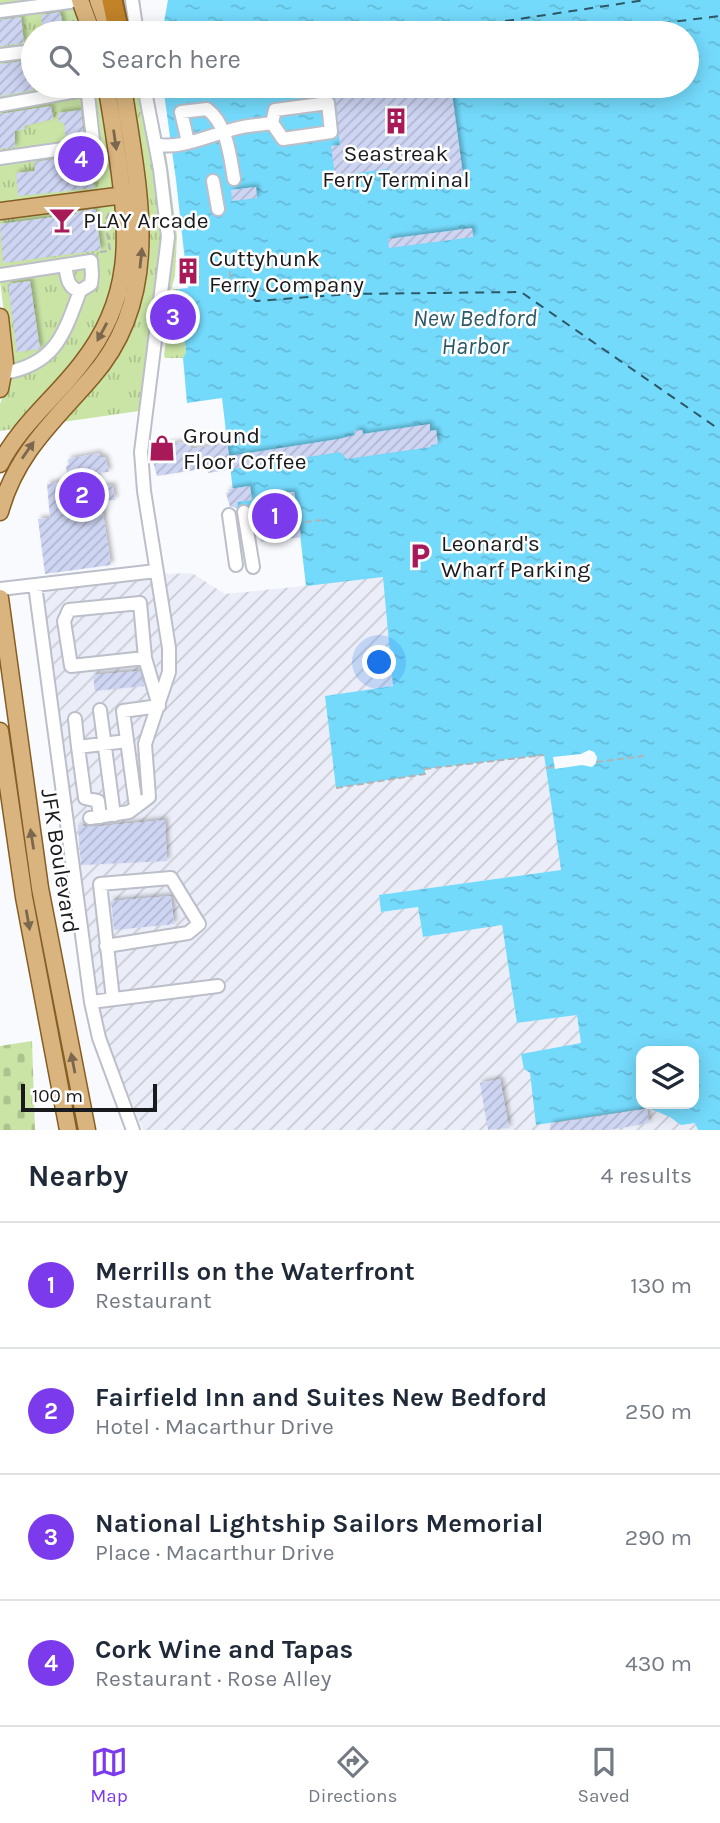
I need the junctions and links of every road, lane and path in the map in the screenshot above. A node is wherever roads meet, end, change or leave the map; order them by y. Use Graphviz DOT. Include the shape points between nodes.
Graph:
graph roads {
  1 [pos="98,0"];
  2 [pos="111,0"];
  3 [pos="132,0"];
  4 [pos="75,1"];
  5 [pos="21,4"];
  6 [pos="0,11"];
  7 [pos="86,21"];
  8 [pos="106,21"];
  9 [pos="115,21"];
  10 [pos="135,21"];
  11 [pos="21,52"];
  12 [pos="0,55"];
  13 [pos="36,98"];
  14 [pos="89,98"];
  15 [pos="109,98"];
  16 [pos="124,98"];
  17 [pos="146,98"];
  18 [pos="0,105"];
  19 [pos="272,123"];
  20 [pos="223,131"];
  21 [pos="188,142"];
  22 [pos="156,144"];
  23 [pos="0,158"];
  24 [pos="234,179"];
  25 [pos="213,181"];
  26 [pos="131,194"];
  27 [pos="113,209"];
  28 [pos="218,209"];
  29 [pos="0,211"];
  30 [pos="95,257"];
  31 [pos="65,265"];
  32 [pos="183,267"];
  33 [pos="230,271"];
  34 [pos="0,275"];
  35 [pos="242,286"];
  36 [pos="186,288"];
  37 [pos="80,290"];
  38 [pos="0,317"];
  39 [pos="2,381"];
  40 [pos="0,464"];
  41 [pos="0,512"];
  42 [pos="244,512"];
  43 [pos="229,515"];
  44 [pos="321,520"];
  45 [pos="298,523"];
  46 [pos="236,565"];
  47 [pos="253,567"];
  48 [pos="156,571"];
  49 [pos="35,585"];
  50 [pos="0,589"];
  51 [pos="0,598"];
  52 [pos="145,658"];
  53 [pos="159,706"];
  54 [pos="100,710"];
  55 [pos="75,719"];
  56 [pos="0,731"];
  57 [pos="127,741"];
  58 [pos="104,744"];
  59 [pos="78,747"];
  60 [pos="544,755"];
  61 [pos="644,756"];
  62 [pos="596,762"];
  63 [pos="546,768"];
  64 [pos="554,768"];
  65 [pos="336,788"];
  66 [pos="136,807"];
  67 [pos="114,815"];
  68 [pos="107,946"];
  69 [pos="218,986"];
  70 [pos="113,999"];
  71 [pos="91,1002"];
  72 [pos="68,1130"];
  73 [pos="87,1130"];
  74 [pos="133,1130"];
  1 -- 8 [label="main road"];
  2 -- 9 [label="highway"];
  3 -- 10 [label="street"];
  4 -- 5 [label="street"];
  4 -- 7 [label="main road"];
  5 -- 6 [label="street"];
  11 -- 12 [label="street"];
  13 -- 18 [label="street"];
  14 -- 23 [label="street" via="93,138 89,146"];
  15 -- 26 [label="main road, one-way"];
  16 -- 26 [label="main road"];
  17 -- 22 [label="street"];
  19 -- 19 [label="street" via="283,139 331,132 328,103 275,110"];
  19 -- 20 [label="street"];
  20 -- 21 [label="street"];
  20 -- 21 [label="street" via="207,109 181,112"];
  20 -- 24 [label="street"];
  21 -- 22 [label="street"];
  22 -- 48 [label="street" via="167,253 141,452"];
  25 -- 28 [label="street"];
  26 -- 29 [label="main road"];
  26 -- 40 [label="main road, one-way" via="126,251 108,321 84,361 23,428"];
  41 -- 26 [label="main road, one-way" via="25,454 94,376 123,327 141,259 142,232"];
  27 -- 30 [label="path" via="106,221 111,252"];
  30 -- 31 [label="street"];
  30 -- 37 [label="street" via="91,284"];
  31 -- 34 [label="street"];
  31 -- 37 [label="street" via="70,285"];
  32 -- 36 [label="path"];
  33 -- 35 [label="path" via="230,285 215,289"];
  37 -- 39 [label="street" via="61,340 27,369"];
  38 -- 39 [label="main road"];
  42 -- 47 [label="street"];
  43 -- 46 [label="street"];
  44 -- 45 [label="path"];
  48 -- 49 [label="street"];
  48 -- 53 [label="street" via="169,648 169,672"];
  49 -- 50 [label="street"];
  49 -- 71 [label="street"];
  73 -- 51 [label="main road, JFK Boulevard, one-way" via="38,877"];
  52 -- 52 [label="street" via="139,603 69,610 64,621 71,666"];
  52 -- 53 [label="street"];
  53 -- 57 [label="street" via="123,711"];
  53 -- 66 [label="street" via="145,744 149,797"];
  54 -- 58 [label="street"];
  55 -- 59 [label="street"];
  56 -- 72 [label="main road, JFK Boulevard, one-way" via="26,908"];
  57 -- 58 [label="street"];
  57 -- 66 [label="street"];
  58 -- 59 [label="street"];
  58 -- 67 [label="street"];
  59 -- 67 [label="street" via="85,798 98,802 95,817"];
  60 -- 65 [label="path" via="425,769 425,774"];
  61 -- 62 [label="path"];
  63 -- 64 [label="path"];
  66 -- 67 [label="street"];
  68 -- 68 [label="street" via="100,884 171,878 199,924 188,933"];
  68 -- 70 [label="street"];
  69 -- 70 [label="street"];
  70 -- 71 [label="street"];
  71 -- 74 [label="street" via="99,1038"];
}
